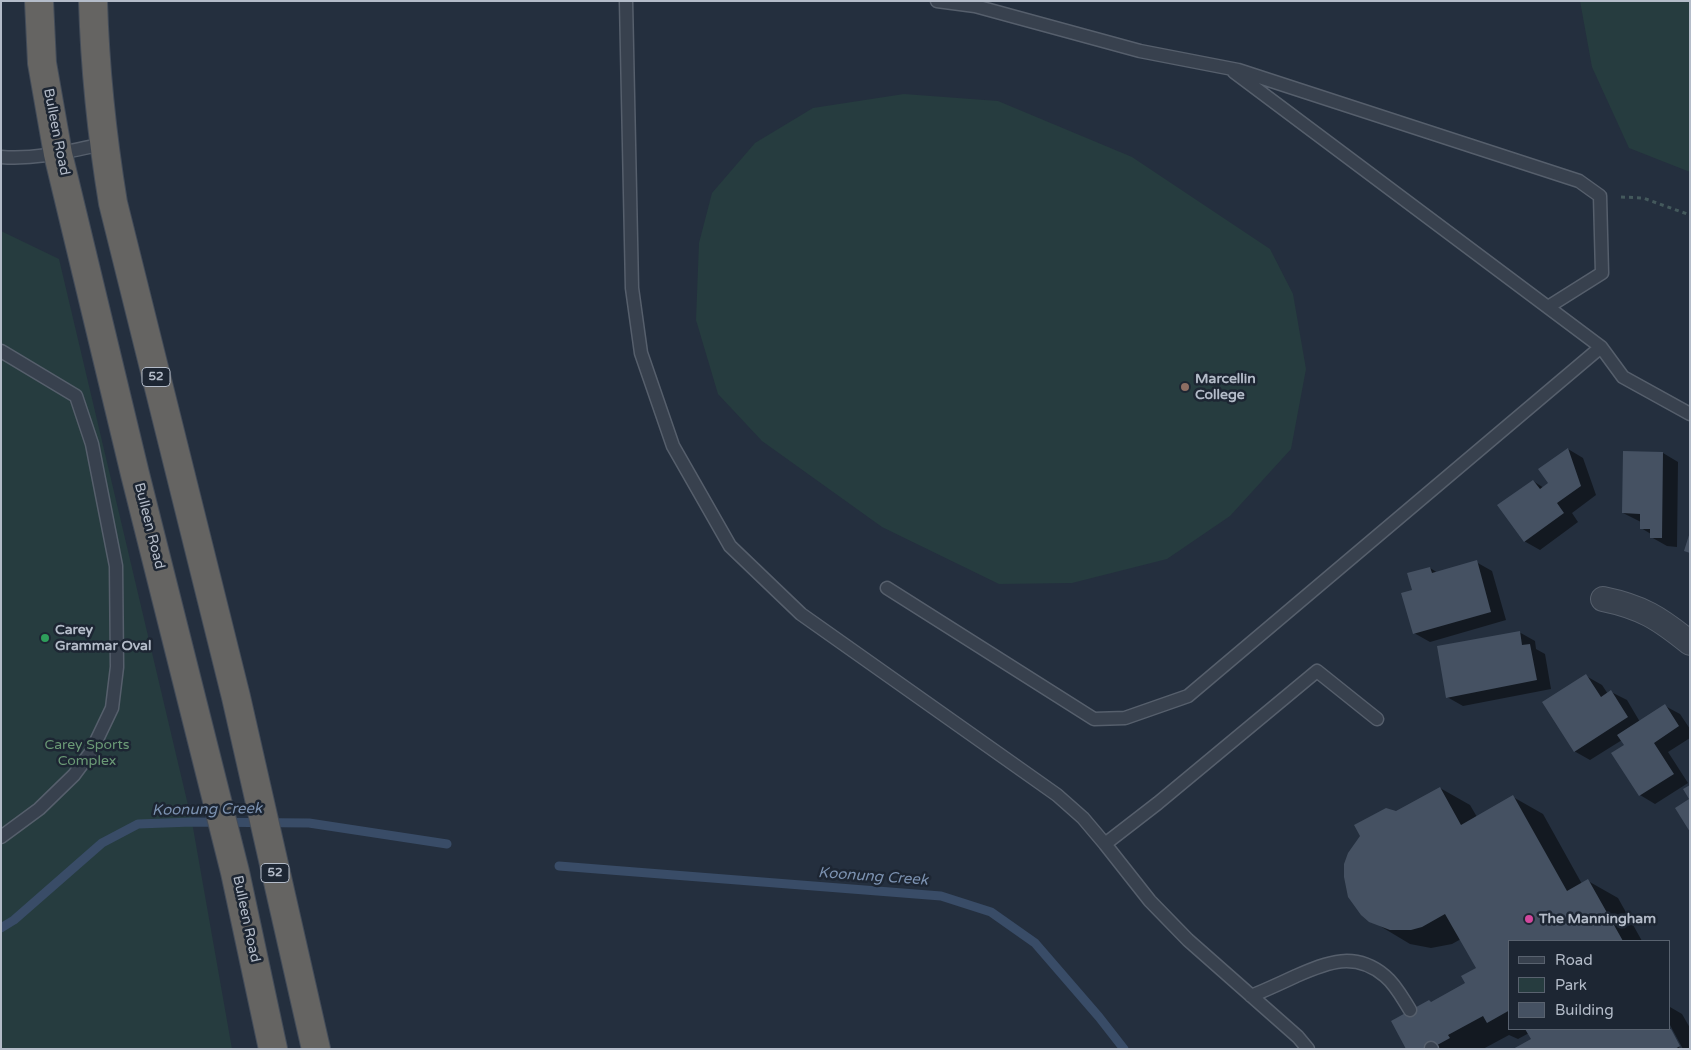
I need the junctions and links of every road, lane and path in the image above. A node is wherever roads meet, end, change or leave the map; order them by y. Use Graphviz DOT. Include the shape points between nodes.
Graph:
graph roads {
  1 [pos="39,1"];
  2 [pos="94,1"];
  3 [pos="626,1"];
  4 [pos="937,1"];
  5 [pos="1229,68"];
  6 [pos="103,144"];
  7 [pos="58,154"];
  8 [pos="1,156"];
  9 [pos="1600,196"];
  10 [pos="1690,215"];
  11 [pos="1548,307"];
  12 [pos="1601,347"];
  13 [pos="1,351"];
  14 [pos="1690,414"];
  15 [pos="887,588"];
  16 [pos="1603,599"];
  17 [pos="1690,643"];
  18 [pos="1377,719"];
  19 [pos="1,838"];
  20 [pos="1105,844"];
  21 [pos="1251,996"];
  22 [pos="1410,1010"];
  23 [pos="272,1049"];
  24 [pos="316,1049"];
  25 [pos="1308,1049"];
  1 -- 7 [label="highway, Bulleen Road" via="42,63"];
  2 -- 6 [label="highway, 52"];
  3 -- 20 [label="lane" via="632,288 641,353 673,446 730,546 801,614 1057,795"];
  4 -- 5 [label="lane" via="975,6 1140,51"];
  5 -- 9 [label="lane" via="1580,181"];
  5 -- 11 [label="lane"];
  6 -- 7 [label="lane"];
  6 -- 24 [label="highway, 52" via="113,203 236,697"];
  7 -- 8 [label="lane"];
  7 -- 23 [label="highway, Bulleen Road" via="235,872"];
  9 -- 10 [label="path" via="1643,198"];
  9 -- 11 [label="lane" via="1602,273"];
  11 -- 12 [label="lane"];
  12 -- 14 [label="lane" via="1623,377"];
  12 -- 15 [label="lane" via="1188,696 1124,718 1094,719"];
  13 -- 19 [label="lane" via="76,396 92,444 116,566 117,667 112,708 91,752 74,775 39,809"];
  16 -- 17 [label="street" via="1651,614"];
  18 -- 20 [label="lane" via="1317,671"];
  20 -- 21 [label="lane" via="1150,901"];
  21 -- 22 [label="lane" via="1324,964 1358,962 1386,977"];
  21 -- 25 [label="lane"];
}
